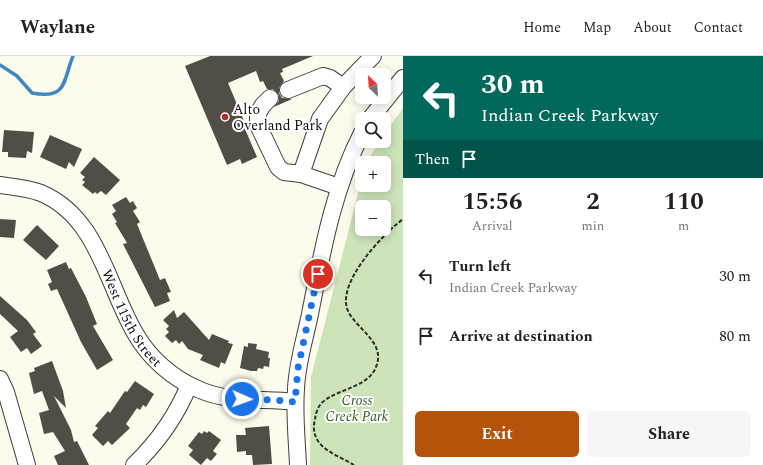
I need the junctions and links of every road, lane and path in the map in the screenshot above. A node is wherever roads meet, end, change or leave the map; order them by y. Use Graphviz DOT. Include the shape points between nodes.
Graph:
graph roads {
  1 [pos="373,56"];
  2 [pos="403,78"];
  3 [pos="343,86"];
  4 [pos="288,90"];
  5 [pos="270,98"];
  6 [pos="376,112"];
  7 [pos="355,147"];
  8 [pos="301,174"];
  9 [pos="0,185"];
  10 [pos="339,187"];
  11 [pos="403,219"];
  12 [pos="0,379"];
  13 [pos="189,385"];
  14 [pos="295,402"];
  15 [pos="27,465"];
  16 [pos="134,465"];
  17 [pos="298,465"];
  18 [pos="354,465"];
  1 -- 3 [label="street"];
  2 -- 6 [label="street"];
  3 -- 4 [label="street" via="323,76"];
  3 -- 8 [label="street" via="320,119"];
  5 -- 8 [label="street" via="258,113 258,125 278,167 284,172"];
  7 -- 10 [label="street"];
  8 -- 10 [label="street"];
  9 -- 13 [label="street, West 115th Street" via="41,193 70,212 91,240 135,333 164,368"];
  10 -- 14 [label="street" via="301,353"];
  11 -- 18 [label="path" via="362,262 345,297 348,313 376,348 378,363 372,375 323,401 314,423 316,441 328,452"];
  12 -- 15 [label="street"];
  13 -- 14 [label="street, West 115th Street" via="201,391 231,398"];
  13 -- 16 [label="street" via="182,404 168,428"];
  14 -- 17 [label="street"];
}
